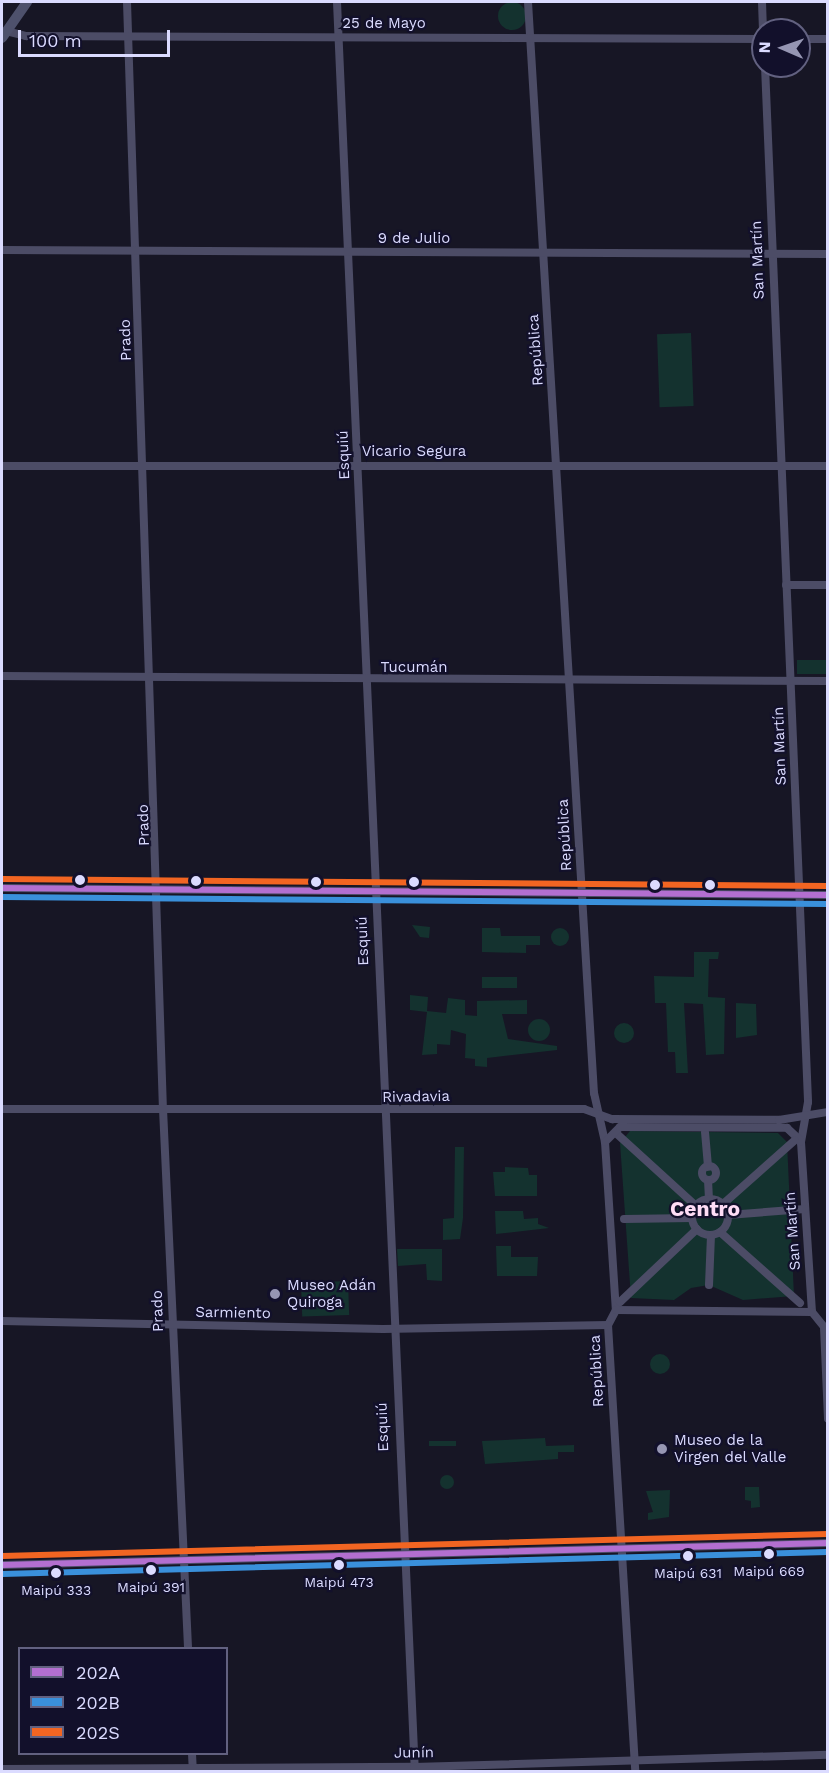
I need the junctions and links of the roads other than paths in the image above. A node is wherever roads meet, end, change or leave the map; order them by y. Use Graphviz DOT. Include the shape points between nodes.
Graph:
graph roads {
  1 [pos="27,2"];
  2 [pos="127,2"];
  3 [pos="338,2"];
  4 [pos="528,2"];
  5 [pos="762,2"];
  6 [pos="763,18"];
  7 [pos="4,34"];
  8 [pos="127,36"];
  9 [pos="339,37"];
  10 [pos="531,38"];
  11 [pos="751,39"];
  12 [pos="811,39"];
  13 [pos="828,39"];
  14 [pos="765,78"];
  15 [pos="2,250"];
  16 [pos="136,251"];
  17 [pos="544,252"];
  18 [pos="350,253"];
  19 [pos="772,254"];
  20 [pos="828,254"];
  21 [pos="557,465"];
  22 [pos="2,466"];
  23 [pos="357,466"];
  24 [pos="780,466"];
  25 [pos="828,466"];
  26 [pos="144,469"];
  27 [pos="786,585"];
  28 [pos="828,585"];
  29 [pos="2,676"];
  30 [pos="153,678"];
  31 [pos="571,680"];
  32 [pos="367,681"];
  33 [pos="790,681"];
  34 [pos="828,681"];
  35 [pos="2,888"];
  36 [pos="160,890"];
  37 [pos="375,891"];
  38 [pos="582,894"];
  39 [pos="799,895"];
  40 [pos="828,896"];
  41 [pos="2,1108"];
  42 [pos="164,1109"];
  43 [pos="383,1111"];
  44 [pos="828,1112"];
  45 [pos="806,1114"];
  46 [pos="599,1116"];
  47 [pos="705,1132"];
  48 [pos="617,1134"];
  49 [pos="798,1141"];
  50 [pos="605,1142"];
  51 [pos="709,1198"];
  52 [pos="723,1204"];
  53 [pos="695,1205"];
  54 [pos="805,1209"];
  55 [pos="728,1215"];
  56 [pos="692,1218"];
  57 [pos="624,1219"];
  58 [pos="697,1229"];
  59 [pos="720,1232"];
  60 [pos="711,1235"];
  61 [pos="709,1285"];
  62 [pos="800,1304"];
  63 [pos="618,1306"];
  64 [pos="812,1312"];
  65 [pos="2,1321"];
  66 [pos="172,1324"];
  67 [pos="608,1325"];
  68 [pos="393,1326"];
  69 [pos="826,1327"];
  70 [pos="828,1419"];
  71 [pos="828,1544"];
  72 [pos="621,1550"];
  73 [pos="402,1558"];
  74 [pos="185,1563"];
  75 [pos="2,1565"];
  76 [pos="188,1647"];
  77 [pos="828,1755"];
  78 [pos="635,1767"];
  79 [pos="2,1769"];
  80 [pos="193,1769"];
  81 [pos="414,1769"];
  1 -- 7 [label="main road"];
  2 -- 8 [label="street, Prado"];
  3 -- 9 [label="street, Esquiú"];
  4 -- 10 [label="street, República"];
  5 -- 6 [label="street"];
  7 -- 8 [label="street, 25 de Mayo"];
  8 -- 9 [label="street, 25 de Mayo"];
  8 -- 16 [label="street, Prado"];
  9 -- 10 [label="street, 25 de Mayo"];
  9 -- 18 [label="street, Esquiú"];
  10 -- 11 [label="street, 25 de Mayo"];
  10 -- 17 [label="street, República"];
  12 -- 13 [label="street"];
  14 -- 19 [label="street, San Martín"];
  15 -- 16 [label="street, 9 de Julio"];
  16 -- 18 [label="street, 9 de Julio"];
  16 -- 26 [label="street, Prado"];
  17 -- 18 [label="street, 9 de Julio"];
  17 -- 19 [label="street, 9 de Julio"];
  17 -- 21 [label="street, República"];
  18 -- 23 [label="street, Esquiú"];
  19 -- 20 [label="street, 9 de Julio"];
  19 -- 24 [label="street, San Martín"];
  21 -- 23 [label="street, Vicario Segura"];
  21 -- 24 [label="street, Vicario Segura"];
  21 -- 31 [label="street, República"];
  22 -- 26 [label="street, Vicario Segura"];
  23 -- 26 [label="street, Vicario Segura"];
  23 -- 32 [label="street, Esquiú"];
  24 -- 25 [label="street, Vicario Segura"];
  24 -- 27 [label="street, San Martín"];
  26 -- 30 [label="street, Prado"];
  27 -- 28 [label="street"];
  27 -- 33 [label="street, San Martín"];
  29 -- 30 [label="street, Tucumán"];
  30 -- 32 [label="street, Tucumán"];
  30 -- 36 [label="street, Prado"];
  31 -- 32 [label="street, Tucumán"];
  31 -- 33 [label="street, Tucumán"];
  31 -- 38 [label="street, República"];
  32 -- 37 [label="street, Esquiú"];
  33 -- 34 [label="street, Tucumán"];
  33 -- 39 [label="street, San Martín"];
  35 -- 36 [label="street"];
  36 -- 37 [label="street"];
  36 -- 42 [label="street, Prado"];
  37 -- 38 [label="street"];
  37 -- 43 [label="street, Esquiú"];
  38 -- 39 [label="street"];
  38 -- 46 [label="street, República"];
  39 -- 40 [label="street"];
  39 -- 45 [label="street, San Martín"];
  41 -- 42 [label="street, Rivadavia"];
  42 -- 43 [label="street, Rivadavia"];
  42 -- 66 [label="street, Prado"];
  43 -- 46 [label="street, Rivadavia" via="584,1109"];
  43 -- 68 [label="street, Esquiú"];
  44 -- 45 [label="street, Rivadavia"];
  45 -- 46 [label="street, Rivadavia" via="779,1120"];
  45 -- 49 [label="street, San Martín"];
  46 -- 50 [label="street, República"];
  47 -- 51 [label="street" via="708,1167 715,1173 708,1180"];
  48 -- 53 [label="street"];
  49 -- 50 [label="street" via="788,1128 620,1127"];
  49 -- 52 [label="street"];
  49 -- 54 [label="street, San Martín"];
  50 -- 63 [label="street, República"];
  51 -- 52 [label="street"];
  51 -- 53 [label="street"];
  52 -- 55 [label="street"];
  53 -- 56 [label="street"];
  54 -- 55 [label="street"];
  54 -- 64 [label="street, San Martín"];
  55 -- 59 [label="street"];
  56 -- 57 [label="street"];
  56 -- 58 [label="street"];
  58 -- 60 [label="street"];
  58 -- 63 [label="street"];
  59 -- 60 [label="street"];
  59 -- 62 [label="street"];
  60 -- 61 [label="street"];
  63 -- 64 [label="street" via="651,1311"];
  63 -- 67 [label="street, República"];
  64 -- 69 [label="street"];
  65 -- 66 [label="street, Sarmiento"];
  66 -- 68 [label="street, Sarmiento"];
  66 -- 74 [label="street, Prado"];
  67 -- 68 [label="street, Sarmiento"];
  67 -- 72 [label="street, República"];
  68 -- 73 [label="street, Esquiú"];
  69 -- 70 [label="street"];
  71 -- 72 [label="street"];
  72 -- 73 [label="street"];
  72 -- 78 [label="street, República"];
  73 -- 74 [label="street"];
  73 -- 81 [label="street, Esquiú"];
  74 -- 75 [label="street"];
  74 -- 76 [label="street, Prado"];
  77 -- 78 [label="street, Junín"];
  78 -- 81 [label="street, Junín"];
  79 -- 80 [label="street, Junín"];
  80 -- 81 [label="street, Junín"];
}
